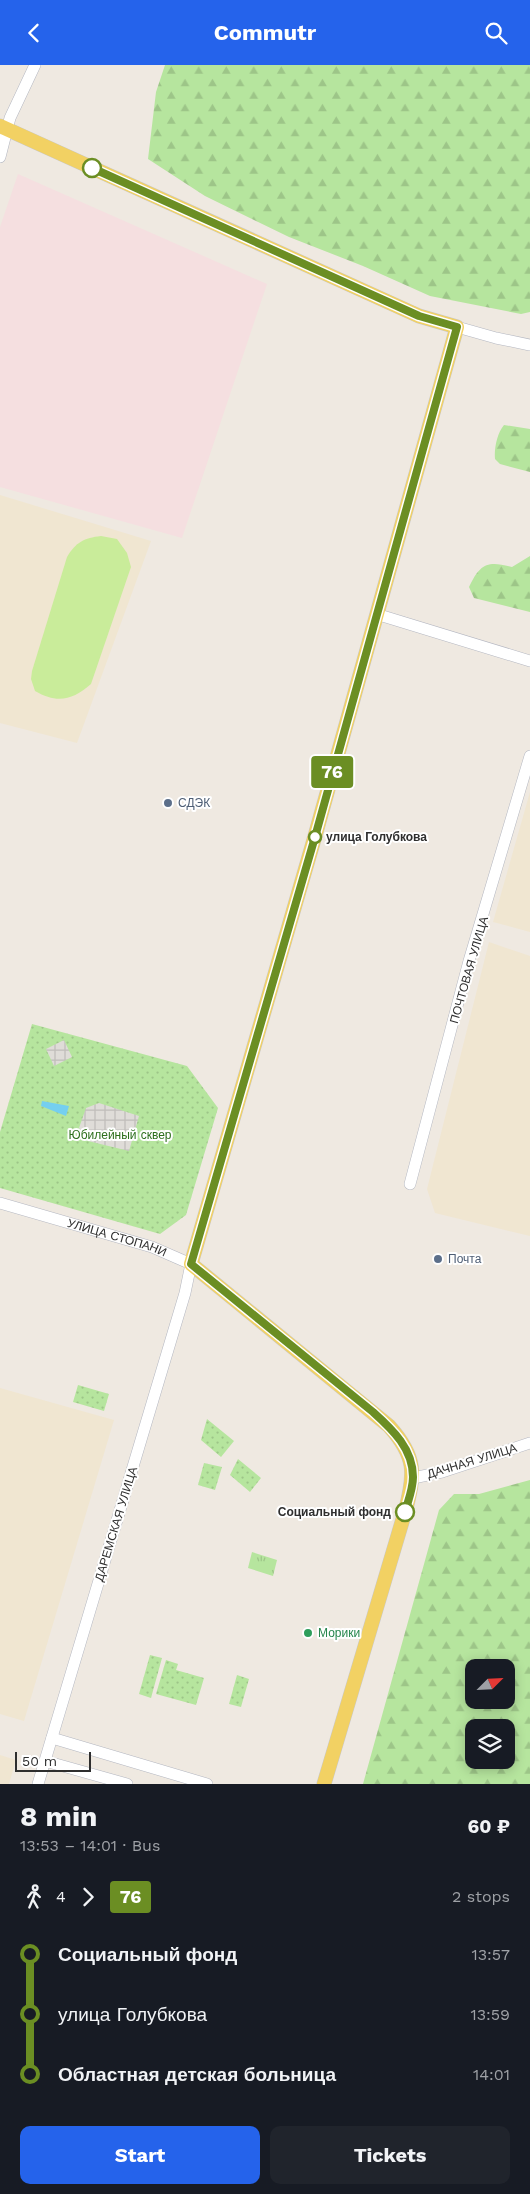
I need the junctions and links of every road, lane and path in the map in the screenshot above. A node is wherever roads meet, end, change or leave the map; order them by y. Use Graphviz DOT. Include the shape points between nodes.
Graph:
graph roads {
  1 [pos="35,65"];
  2 [pos="3,128"];
  3 [pos="0,157"];
  4 [pos="457,327"];
  5 [pos="530,345"];
  6 [pos="376,614"];
  7 [pos="530,661"];
  8 [pos="530,756"];
  9 [pos="410,1184"];
  10 [pos="0,1203"];
  11 [pos="191,1264"];
  12 [pos="530,1443"];
  13 [pos="413,1478"];
  14 [pos="52,1738"];
  15 [pos="45,1761"];
  16 [pos="38,1784"];
  17 [pos="127,1784"];
  18 [pos="208,1784"];
  19 [pos="324,1784"];
  1 -- 2 [label="street"];
  2 -- 3 [label="street"];
  2 -- 4 [label="main road" via="419,316"];
  4 -- 5 [label="street"];
  4 -- 6 [label="main road"];
  6 -- 7 [label="street"];
  6 -- 11 [label="main road"];
  8 -- 9 [label="street, ПОЧТОВАЯ УЛИЦА"];
  10 -- 11 [label="street, УЛИЦА СТОПАНИ" via="152,1247"];
  11 -- 13 [label="main road, УЛИЦА СТОПАНИ" via="389,1426 407,1451"];
  11 -- 14 [label="street, ДАРЕМСКАЯ УЛИЦА"];
  12 -- 13 [label="street, ДАЧНАЯ УЛИЦА" via="442,1472"];
  13 -- 19 [label="main road"];
  14 -- 15 [label="street, ДАРЕМСКАЯ УЛИЦА"];
  14 -- 18 [label="street"];
  15 -- 16 [label="street, ДАРЕМСКАЯ УЛИЦА"];
  15 -- 17 [label="street"];
}
